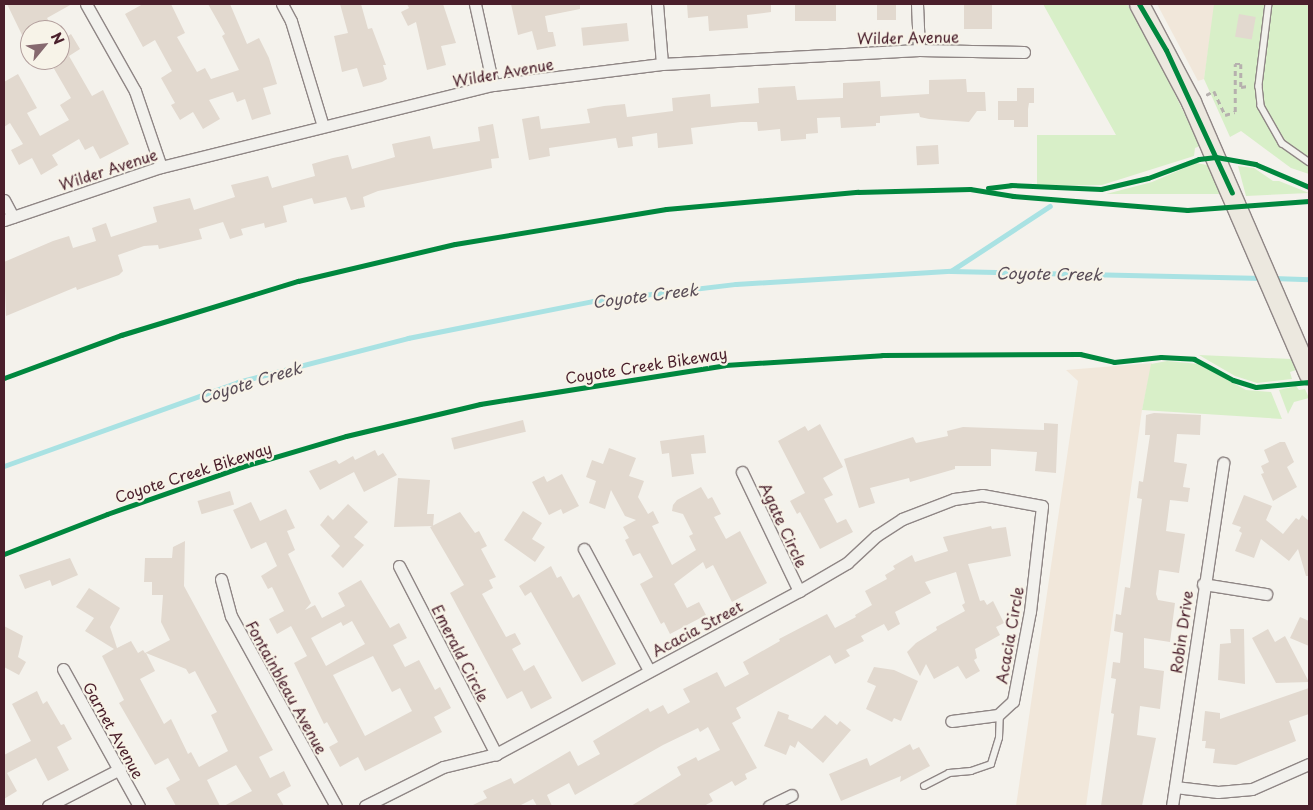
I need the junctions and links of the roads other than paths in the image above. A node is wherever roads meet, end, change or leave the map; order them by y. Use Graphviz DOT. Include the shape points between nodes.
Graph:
graph roads {
  1 [pos="86,4"];
  2 [pos="282,4"];
  3 [pos="475,4"];
  4 [pos="657,4"];
  5 [pos="917,4"];
  6 [pos="1139,4"];
  7 [pos="1269,4"];
  8 [pos="919,50"];
  9 [pos="1024,52"];
  10 [pos="662,64"];
  11 [pos="493,86"];
  12 [pos="322,126"];
  13 [pos="1309,162"];
  14 [pos="161,167"];
  15 [pos="4,200"];
  16 [pos="8,218"];
  17 [pos="1306,367"];
  18 [pos="1223,463"];
  19 [pos="742,472"];
  20 [pos="1042,506"];
  21 [pos="584,549"];
  22 [pos="399,566"];
  23 [pos="221,579"];
  24 [pos="1203,584"];
  25 [pos="799,591"];
  26 [pos="1266,594"];
  27 [pos="63,669"];
  28 [pos="648,670"];
  29 [pos="1000,713"];
  30 [pos="951,721"];
  31 [pos="496,754"];
  32 [pos="1309,764"];
  33 [pos="120,769"];
  34 [pos="924,786"];
  35 [pos="1175,787"];
  36 [pos="792,795"];
  37 [pos="48,806"];
  38 [pos="139,806"];
  39 [pos="336,806"];
  40 [pos="365,806"];
  41 [pos="769,806"];
  42 [pos="1172,806"];
  1 -- 14 [label="street" via="135,91"];
  2 -- 12 [label="street" via="291,20"];
  3 -- 11 [label="street"];
  4 -- 10 [label="street"];
  5 -- 8 [label="street"];
  6 -- 17 [label="main road" via="1170,59 1232,193"];
  7 -- 13 [label="lane" via="1258,86 1261,106 1282,143"];
  8 -- 9 [label="street, Wilder Avenue"];
  8 -- 10 [label="street, Wilder Avenue"];
  10 -- 11 [label="street, Wilder Avenue"];
  11 -- 12 [label="street, Wilder Avenue"];
  12 -- 14 [label="street, Wilder Avenue"];
  14 -- 16 [label="street, Wilder Avenue"];
  15 -- 16 [label="street"];
  18 -- 24 [label="street, Robin Drive"];
  19 -- 25 [label="street, Agate Circle"];
  20 -- 25 [label="street, Acacia Street" via="982,495 928,507 902,519 876,536 847,563"];
  20 -- 29 [label="street, Acacia Circle" via="1030,611 1013,701"];
  21 -- 28 [label="street"];
  22 -- 31 [label="street, Emerald Circle"];
  23 -- 39 [label="street, Fontainbleau Avenue" via="231,616"];
  24 -- 26 [label="street"];
  24 -- 35 [label="street, Robin Drive"];
  25 -- 28 [label="street, Acacia Street"];
  27 -- 33 [label="street, Garnet Avenue"];
  28 -- 31 [label="street, Acacia Street"];
  29 -- 30 [label="street"];
  29 -- 34 [label="lane" via="999,738 990,764 970,771 949,773"];
  31 -- 40 [label="street, Acacia Street" via="443,767"];
  32 -- 35 [label="street" via="1252,789 1218,792"];
  33 -- 37 [label="street"];
  33 -- 38 [label="street, Garnet Avenue"];
  35 -- 42 [label="street, Robin Drive"];
  36 -- 41 [label="street"];
}
